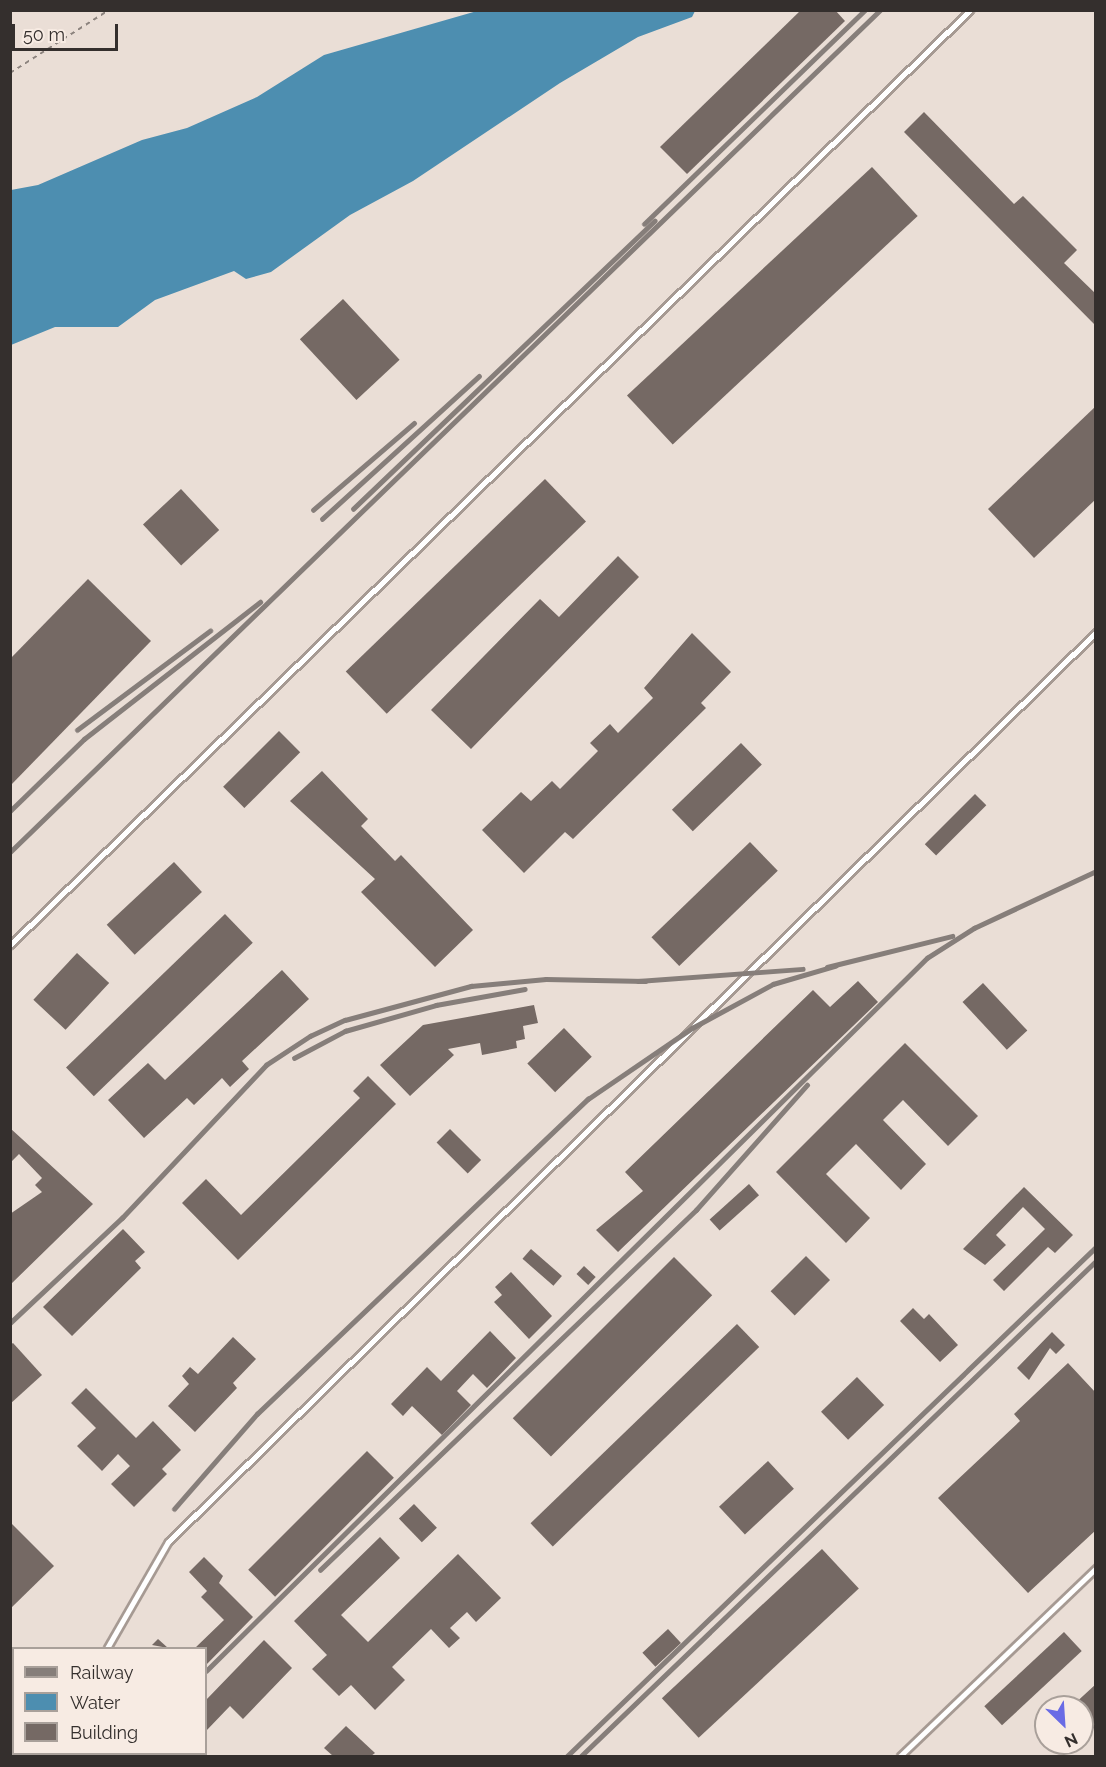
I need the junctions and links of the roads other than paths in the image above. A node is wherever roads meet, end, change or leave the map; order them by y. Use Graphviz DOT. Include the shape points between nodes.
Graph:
graph roads {
  1 [pos="970,10"];
  2 [pos="1095,632"];
  3 [pos="10,945"];
  4 [pos="1095,1568"];
  5 [pos="108,1647"];
  6 [pos="900,1756"];
  1 -- 3 [label="lane"];
  2 -- 5 [label="lane" via="168,1542"];
  4 -- 6 [label="lane"];
}
